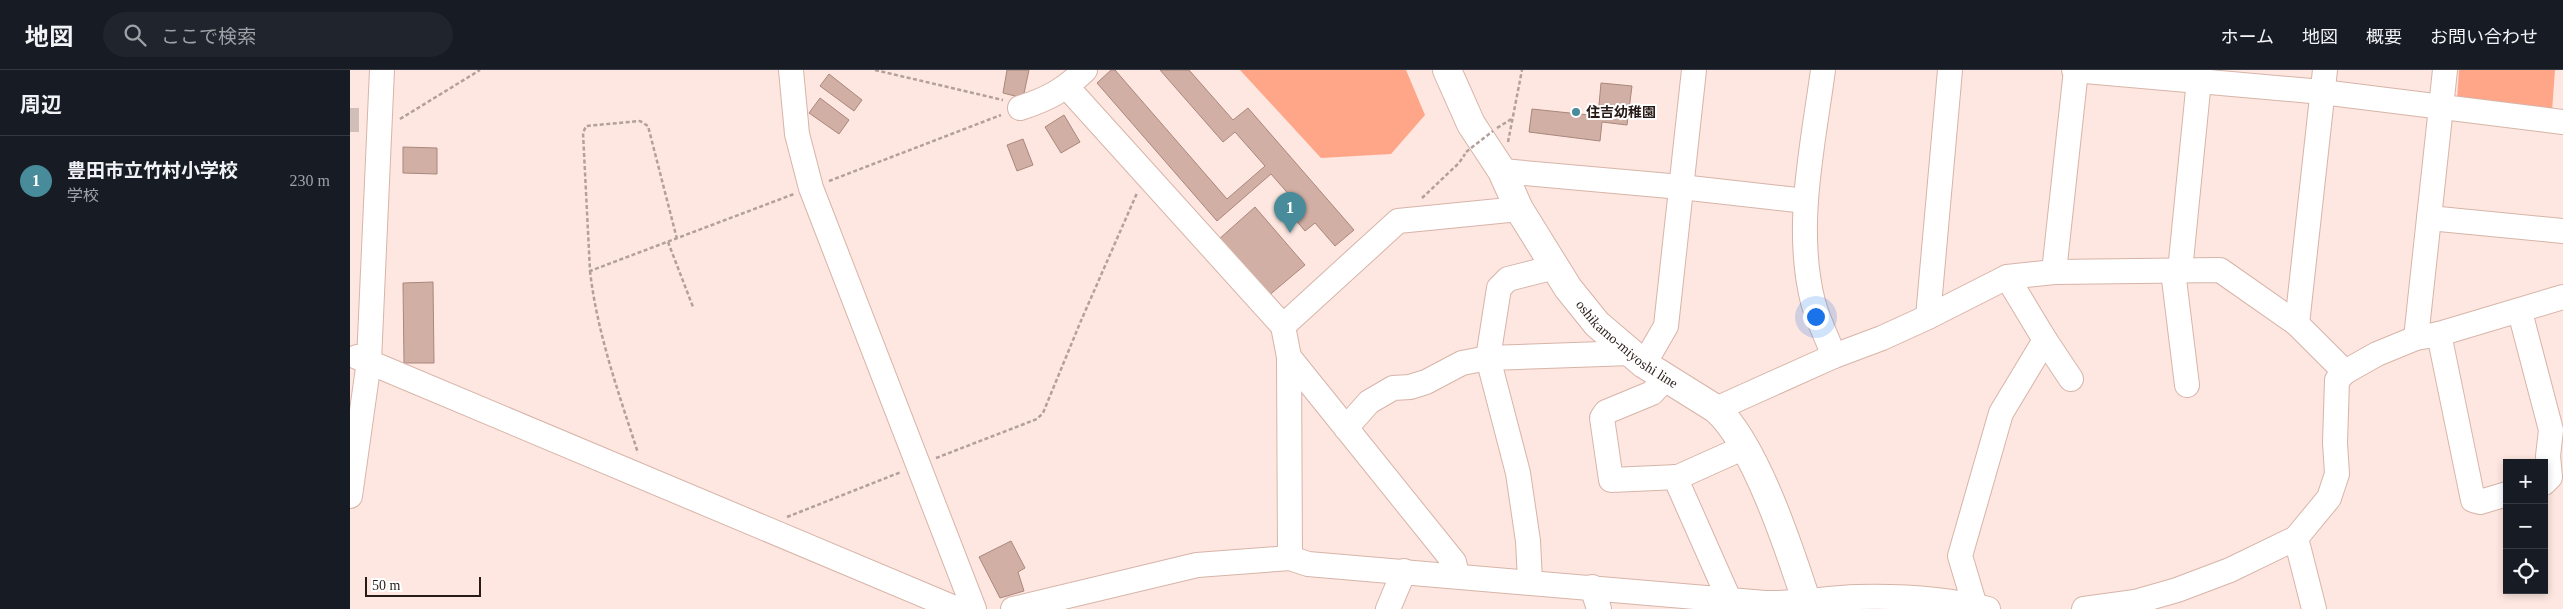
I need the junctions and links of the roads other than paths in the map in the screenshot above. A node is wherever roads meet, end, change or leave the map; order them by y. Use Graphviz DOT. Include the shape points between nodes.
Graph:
graph roads {
  1 [pos="382,70"];
  2 [pos="791,70"];
  3 [pos="1085,70"];
  4 [pos="1447,70"];
  5 [pos="1694,70"];
  6 [pos="1823,70"];
  7 [pos="1950,70"];
  8 [pos="2076,70"];
  9 [pos="2445,70"];
  10 [pos="2199,76"];
  11 [pos="2323,81"];
  12 [pos="1067,87"];
  13 [pos="2441,106"];
  14 [pos="1020,108"];
  15 [pos="2563,122"];
  16 [pos="1502,171"];
  17 [pos="1681,187"];
  18 [pos="1806,202"];
  19 [pos="1519,209"];
  20 [pos="2429,218"];
  21 [pos="2563,231"];
  22 [pos="1555,267"];
  23 [pos="2176,271"];
  24 [pos="2054,272"];
  25 [pos="2007,277"];
  26 [pos="2563,297"];
  27 [pos="2520,312"];
  28 [pos="1928,317"];
  29 [pos="2297,324"];
  30 [pos="1283,326"];
  31 [pos="2428,336"];
  32 [pos="2045,340"];
  33 [pos="1834,356"];
  34 [pos="1290,357"];
  35 [pos="1488,358"];
  36 [pos="363,359"];
  37 [pos="1647,365"];
  38 [pos="2345,372"];
  39 [pos="2071,379"];
  40 [pos="2187,386"];
  41 [pos="1716,410"];
  42 [pos="1346,428"];
  43 [pos="1744,448"];
  44 [pos="1674,477"];
  45 [pos="2548,479"];
  46 [pos="2503,495"];
  47 [pos="350,496"];
  48 [pos="2296,538"];
  49 [pos="1290,558"];
  50 [pos="1404,571"];
  51 [pos="1457,575"];
  52 [pos="1530,581"];
  53 [pos="1596,598"];
  54 [pos="1729,599"];
  55 [pos="1808,605"];
  56 [pos="2135,605"];
  57 [pos="1764,606"];
  58 [pos="1981,607"];
  59 [pos="957,609"];
  60 [pos="974,609"];
  61 [pos="1013,609"];
  62 [pos="1388,609"];
  63 [pos="2084,609"];
  64 [pos="2314,609"];
  1 -- 36 [label="street" via="370,122"];
  2 -- 60 [label="street" via="797,134 811,188"];
  3 -- 12 [label="street"];
  4 -- 16 [label="main road, oshikamo-miyoshi line" via="1472,124"];
  5 -- 17 [label="street"];
  6 -- 18 [label="street"];
  7 -- 28 [label="street"];
  8 -- 10 [label="street"];
  8 -- 24 [label="street"];
  9 -- 13 [label="street"];
  10 -- 11 [label="street"];
  10 -- 23 [label="street"];
  11 -- 13 [label="street"];
  11 -- 29 [label="street"];
  12 -- 14 [label="street" via="1047,99"];
  12 -- 30 [label="street"];
  13 -- 15 [label="street"];
  13 -- 20 [label="street"];
  16 -- 17 [label="street"];
  16 -- 19 [label="main road, oshikamo-miyoshi line"];
  17 -- 18 [label="street"];
  17 -- 37 [label="street" via="1666,326"];
  18 -- 33 [label="street" via="1805,245 1813,302"];
  19 -- 22 [label="main road, oshikamo-miyoshi line"];
  19 -- 30 [label="street" via="1398,221"];
  20 -- 21 [label="street"];
  20 -- 31 [label="street"];
  22 -- 35 [label="street" via="1508,279 1499,288"];
  22 -- 37 [label="main road, oshikamo-miyoshi line" via="1597,324"];
  23 -- 24 [label="street"];
  23 -- 29 [label="street" via="2220,270"];
  23 -- 40 [label="street"];
  24 -- 25 [label="street"];
  25 -- 28 [label="street"];
  25 -- 32 [label="street"];
  26 -- 27 [label="street"];
  27 -- 31 [label="street"];
  27 -- 45 [label="street" via="2551,430"];
  28 -- 33 [label="street"];
  29 -- 38 [label="street"];
  30 -- 34 [label="street"];
  31 -- 38 [label="street" via="2377,354"];
  31 -- 46 [label="street" via="2472,500 2480,502"];
  32 -- 39 [label="street"];
  32 -- 58 [label="street" via="2001,413 1960,556"];
  33 -- 41 [label="street"];
  34 -- 42 [label="street"];
  34 -- 49 [label="street"];
  35 -- 37 [label="street"];
  35 -- 42 [label="street" via="1462,363 1426,382 1394,388 1368,402"];
  35 -- 52 [label="street" via="1518,473"];
  36 -- 47 [label="street"];
  36 -- 59 [label="street"];
  37 -- 41 [label="main road, oshikamo-miyoshi line"];
  37 -- 44 [label="street" via="1652,393 1606,412 1602,418 1611,480"];
  38 -- 48 [label="street" via="2337,380 2337,474 2330,498"];
  41 -- 43 [label="main road, oshikamo-miyoshi line" via="1726,419"];
  42 -- 51 [label="street" via="1454,562"];
  43 -- 44 [label="street"];
  43 -- 55 [label="main road, oshikamo-miyoshi line" via="1770,502"];
  44 -- 54 [label="street"];
  48 -- 56 [label="street" via="2230,570"];
  48 -- 64 [label="street"];
  49 -- 50 [label="street" via="1308,564"];
  49 -- 61 [label="street" via="1197,565"];
  50 -- 51 [label="street"];
  50 -- 62 [label="street"];
  51 -- 52 [label="street"];
  52 -- 53 [label="street"];
  53 -- 54 [label="street"];
  54 -- 57 [label="street"];
  55 -- 57 [label="street"];
  55 -- 58 [label="street" via="1859,597"];
  56 -- 63 [label="street"];
}
